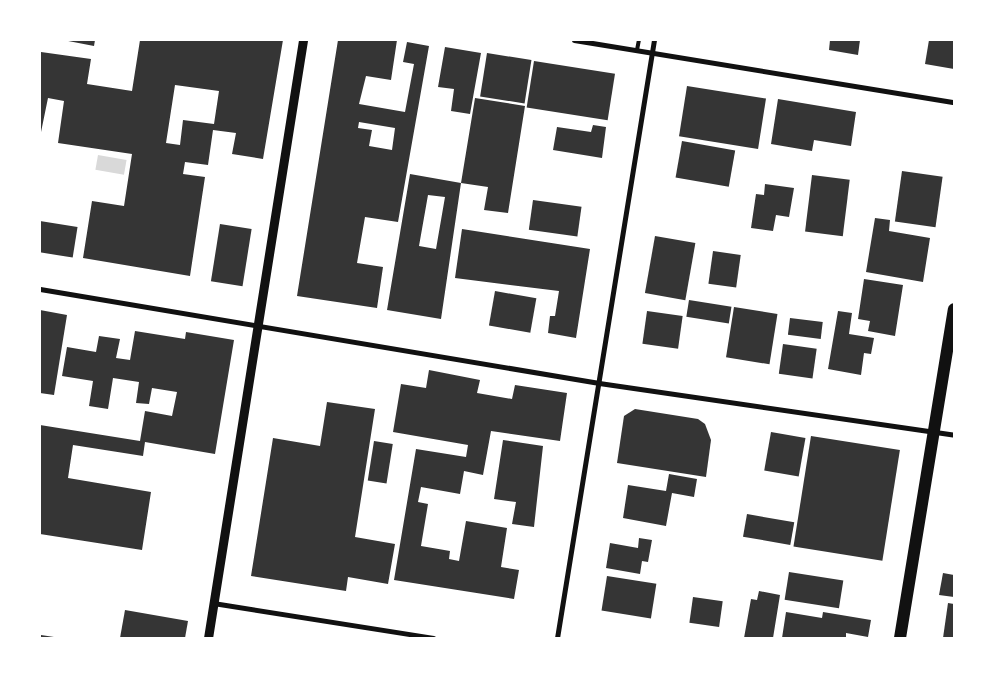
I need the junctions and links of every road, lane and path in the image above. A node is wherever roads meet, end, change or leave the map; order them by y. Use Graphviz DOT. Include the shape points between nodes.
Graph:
graph roads {
  1 [pos="304,40"];
  2 [pos="574,40"];
  3 [pos="639,40"];
  4 [pos="654,40"];
  5 [pos="637,50"];
  6 [pos="652,53"];
  7 [pos="954,102"];
  8 [pos="40,289"];
  9 [pos="954,309"];
  10 [pos="257,326"];
  11 [pos="599,383"];
  12 [pos="933,431"];
  13 [pos="954,435"];
  14 [pos="213,603"];
  15 [pos="208,638"];
  16 [pos="433,638"];
  17 [pos="557,638"];
  18 [pos="900,638"];
  1 -- 10 [label="street"];
  2 -- 5 [label="street"];
  3 -- 5 [label="lane"];
  4 -- 6 [label="street"];
  5 -- 6 [label="street"];
  6 -- 7 [label="street"];
  6 -- 11 [label="street"];
  8 -- 10 [label="street"];
  9 -- 12 [label="main road"];
  10 -- 11 [label="street"];
  10 -- 14 [label="street"];
  11 -- 12 [label="street"];
  11 -- 17 [label="street"];
  12 -- 13 [label="street"];
  12 -- 18 [label="main road"];
  14 -- 15 [label="street"];
  14 -- 16 [label="street"];
}
